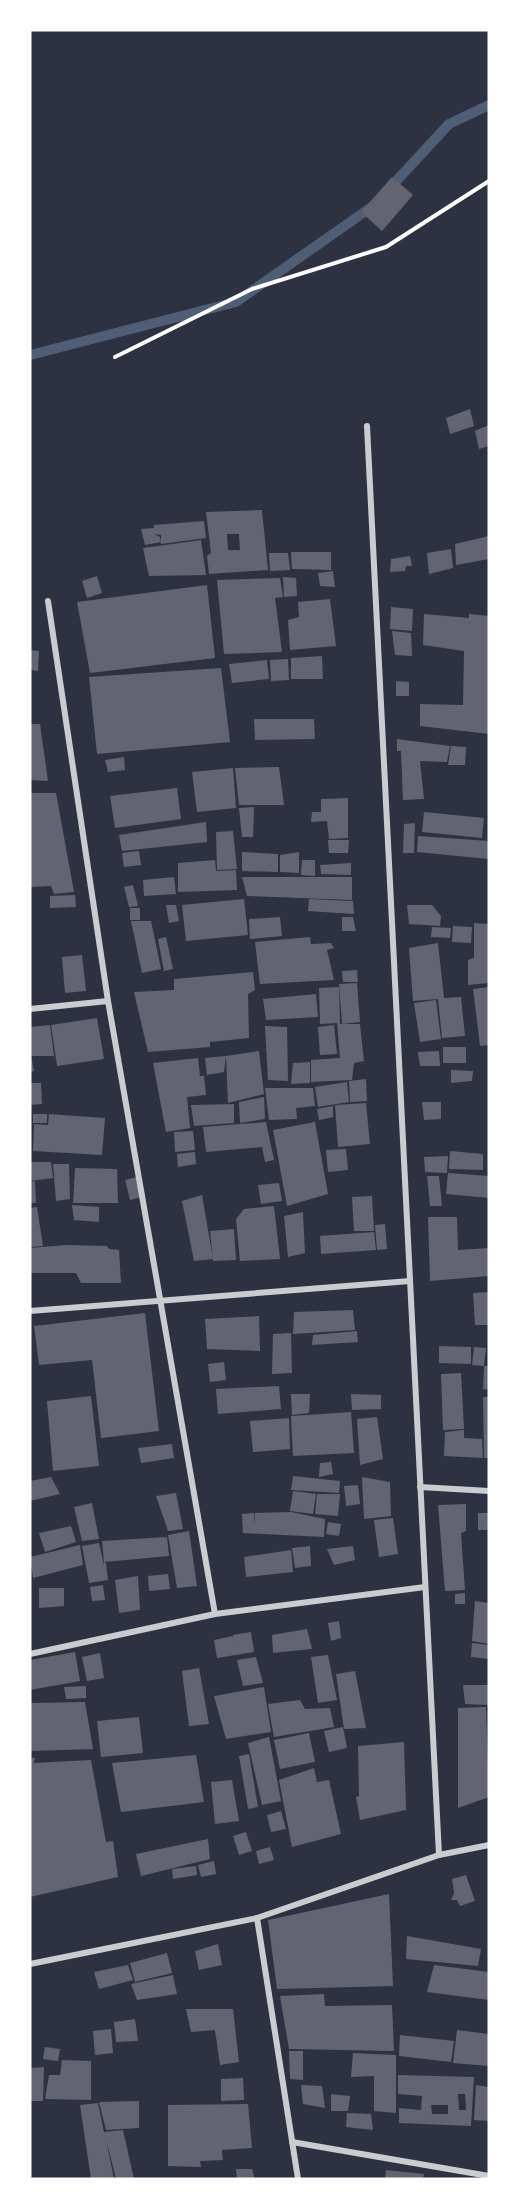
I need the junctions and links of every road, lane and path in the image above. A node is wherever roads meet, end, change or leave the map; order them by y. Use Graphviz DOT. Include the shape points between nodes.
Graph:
graph roads {
  1 [pos="489,181"];
  2 [pos="115,357"];
  3 [pos="367,426"];
  4 [pos="48,601"];
  5 [pos="108,1001"];
  6 [pos="30,1009"];
  7 [pos="410,1281"];
  8 [pos="161,1299"];
  9 [pos="30,1311"];
  10 [pos="420,1487"];
  11 [pos="489,1491"];
  12 [pos="425,1587"];
  13 [pos="215,1614"];
  14 [pos="30,1654"];
  15 [pos="489,1845"];
  16 [pos="439,1855"];
  17 [pos="257,1918"];
  18 [pos="30,1964"];
  19 [pos="292,2142"];
  20 [pos="489,2176"];
  21 [pos="298,2179"];
  1 -- 2 [label="path" via="386,247 252,289"];
  3 -- 7 [label="street"];
  4 -- 5 [label="street"];
  5 -- 6 [label="street"];
  5 -- 8 [label="street"];
  7 -- 8 [label="street"];
  7 -- 10 [label="street"];
  8 -- 9 [label="street"];
  8 -- 13 [label="street"];
  10 -- 11 [label="street"];
  10 -- 12 [label="street"];
  12 -- 13 [label="street"];
  12 -- 16 [label="street"];
  13 -- 14 [label="street"];
  15 -- 16 [label="street"];
  16 -- 17 [label="street"];
  17 -- 18 [label="street"];
  17 -- 19 [label="street"];
  19 -- 20 [label="street"];
  19 -- 21 [label="street"];
}
